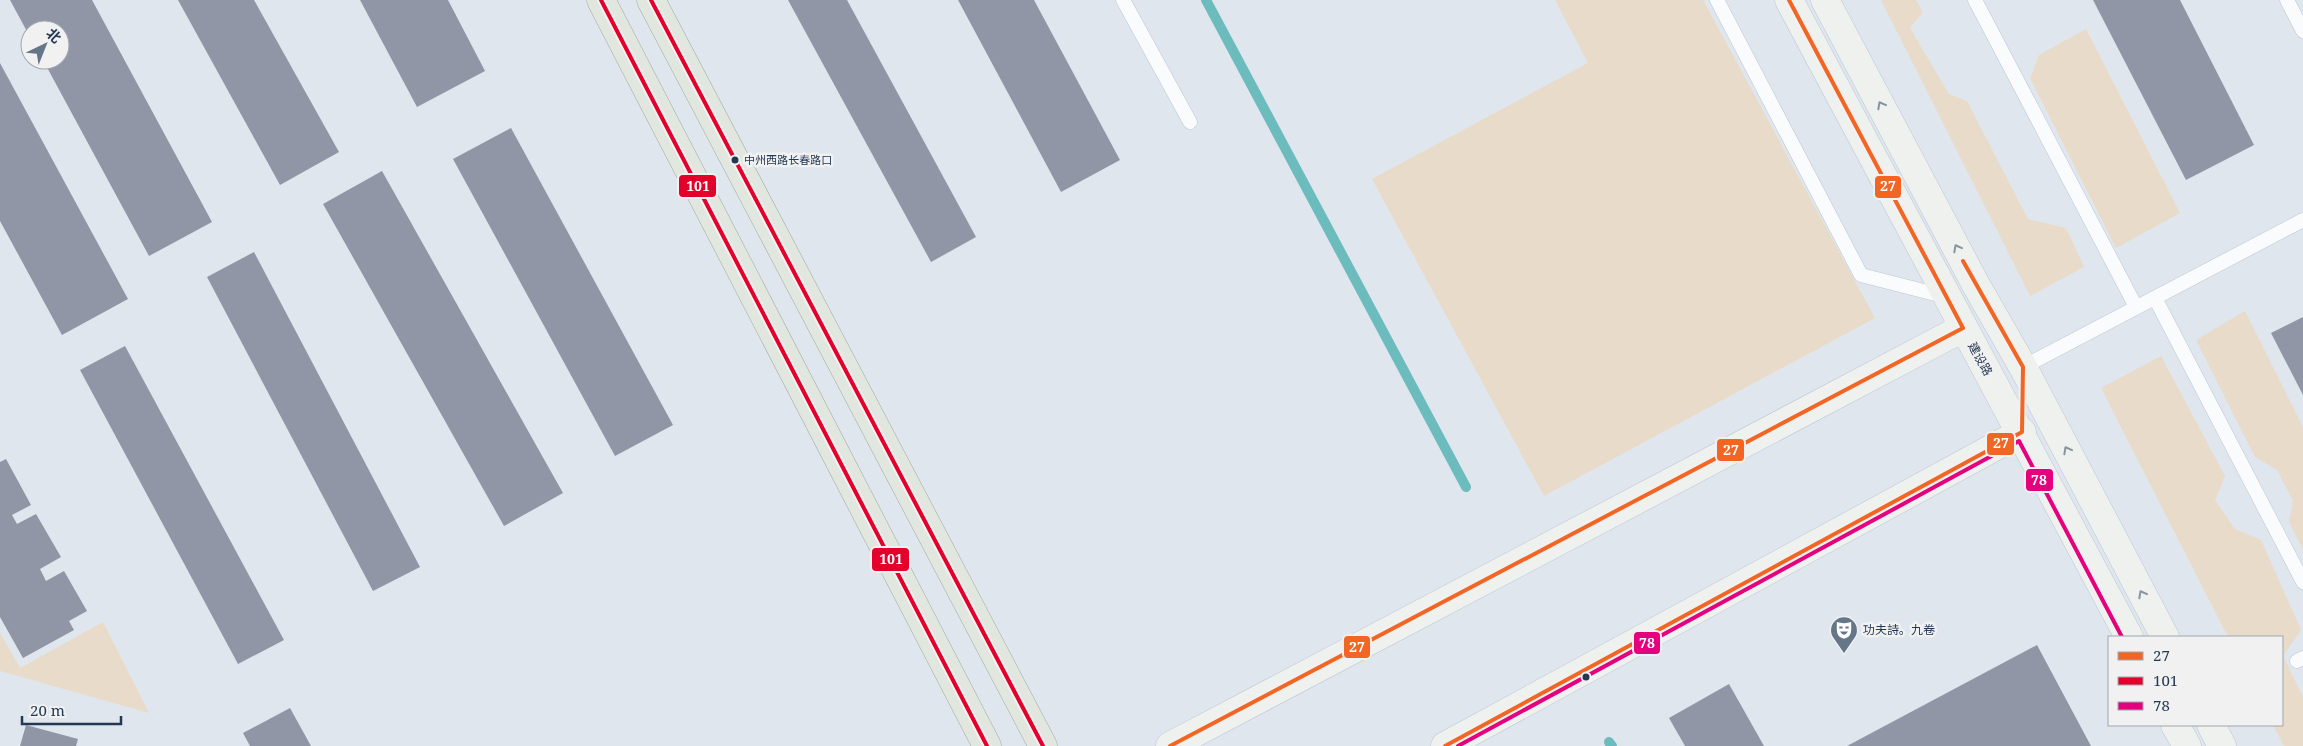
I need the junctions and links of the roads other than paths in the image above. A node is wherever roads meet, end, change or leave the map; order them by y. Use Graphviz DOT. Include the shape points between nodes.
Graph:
graph roads {
  1 [pos="601,0"];
  2 [pos="651,0"];
  3 [pos="1123,0"];
  4 [pos="1717,0"];
  5 [pos="1789,0"];
  6 [pos="1825,0"];
  7 [pos="1975,0"];
  8 [pos="2287,0"];
  9 [pos="2303,31"];
  10 [pos="1190,122"];
  11 [pos="2303,220"];
  12 [pos="1947,298"];
  13 [pos="2155,298"];
  14 [pos="2136,308"];
  15 [pos="1963,328"];
  16 [pos="2023,367"];
  17 [pos="2022,432"];
  18 [pos="2303,582"];
  19 [pos="2128,636"];
  20 [pos="2164,636"];
  21 [pos="2177,726"];
  22 [pos="2211,726"];
  23 [pos="988,746"];
  24 [pos="1043,746"];
  25 [pos="1170,746"];
  26 [pos="1445,746"];
  27 [pos="2187,746"];
  28 [pos="2222,746"];
  1 -- 23 [label="main road"];
  2 -- 24 [label="main road"];
  3 -- 10 [label="lane"];
  4 -- 12 [label="lane" via="1861,276"];
  5 -- 12 [label="main road, 建设路"];
  16 -- 6 [label="main road, one-way"];
  7 -- 14 [label="lane"];
  8 -- 9 [label="lane"];
  11 -- 13 [label="lane"];
  12 -- 15 [label="main road, 建设路"];
  13 -- 14 [label="lane"];
  13 -- 18 [label="lane"];
  14 -- 16 [label="lane"];
  15 -- 16 [label="main road"];
  15 -- 17 [label="main road, 建设路"];
  15 -- 25 [label="main road"];
  16 -- 17 [label="main road"];
  20 -- 16 [label="main road, one-way"];
  17 -- 19 [label="main road, 建设路"];
  17 -- 26 [label="main road"];
  21 -- 27 [label="main road"];
  22 -- 28 [label="main road"];
}
